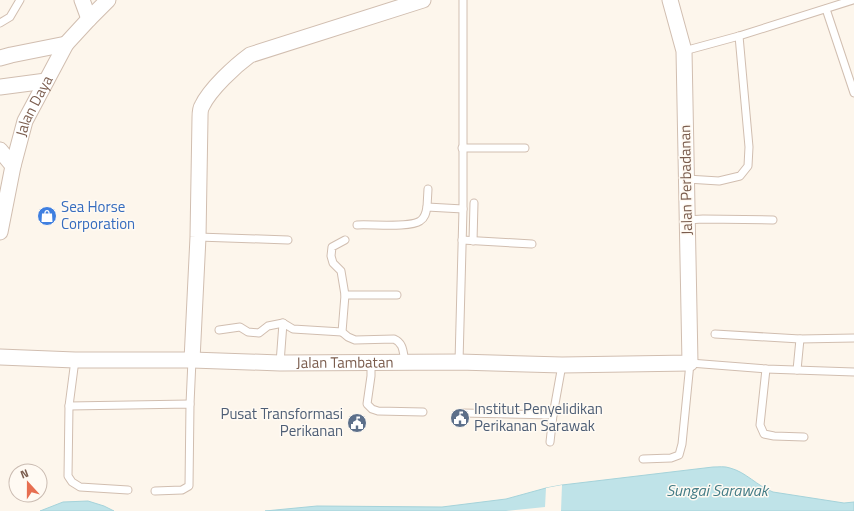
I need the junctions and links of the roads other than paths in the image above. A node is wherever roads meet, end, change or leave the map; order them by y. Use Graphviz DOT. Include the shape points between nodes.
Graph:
graph roads {
  1 [pos="20,0"];
  2 [pos="82,0"];
  3 [pos="108,0"];
  4 [pos="423,0"];
  5 [pos="463,0"];
  6 [pos="670,0"];
  7 [pos="853,0"];
  8 [pos="826,9"];
  9 [pos="89,19"];
  10 [pos="0,23"];
  11 [pos="739,36"];
  12 [pos="66,44"];
  13 [pos="684,51"];
  14 [pos="0,58"];
  15 [pos="46,81"];
  16 [pos="0,87"];
  17 [pos="854,93"];
  18 [pos="462,148"];
  19 [pos="525,148"];
  20 [pos="0,150"];
  21 [pos="13,166"];
  22 [pos="687,180"];
  23 [pos="428,189"];
  24 [pos="474,202"];
  25 [pos="427,208"];
  26 [pos="463,209"];
  27 [pos="686,220"];
  28 [pos="773,220"];
  29 [pos="357,224"];
  30 [pos="0,232"];
  31 [pos="198,237"];
  32 [pos="288,240"];
  33 [pos="345,240"];
  34 [pos="462,240"];
  35 [pos="473,241"];
  36 [pos="532,244"];
  37 [pos="397,294"];
  38 [pos="345,295"];
  39 [pos="283,323"];
  40 [pos="219,330"];
  41 [pos="342,332"];
  42 [pos="715,334"];
  43 [pos="800,338"];
  44 [pos="854,338"];
  45 [pos="0,357"];
  46 [pos="75,360"];
  47 [pos="192,360"];
  48 [pos="371,362"];
  49 [pos="405,362"];
  50 [pos="459,362"];
  51 [pos="280,363"];
  52 [pos="690,363"];
  53 [pos="562,365"];
  54 [pos="766,369"];
  55 [pos="797,370"];
  56 [pos="854,372"];
  57 [pos="190,404"];
  58 [pos="69,406"];
  59 [pos="423,412"];
  60 [pos="463,413"];
  61 [pos="553,415"];
  62 [pos="804,437"];
  63 [pos="550,442"];
  64 [pos="643,459"];
  65 [pos="128,490"];
  66 [pos="155,491"];
  1 -- 10 [label="lane" via="10,17"];
  2 -- 9 [label="street"];
  3 -- 9 [label="street, Jalan Daya"];
  4 -- 31 [label="street" via="250,55 213,90 201,107"];
  5 -- 18 [label="lane"];
  6 -- 13 [label="street, Jalan Perbadanan"];
  7 -- 8 [label="lane"];
  8 -- 11 [label="lane"];
  8 -- 17 [label="lane"];
  9 -- 12 [label="street, Jalan Daya"];
  11 -- 13 [label="lane"];
  11 -- 22 [label="lane" via="749,147 748,166 740,176 719,181"];
  12 -- 14 [label="street"];
  12 -- 15 [label="street, Jalan Daya"];
  13 -- 22 [label="street, Jalan Perbadanan"];
  15 -- 16 [label="street"];
  15 -- 21 [label="street, Jalan Daya" via="25,121"];
  18 -- 19 [label="lane"];
  18 -- 26 [label="lane"];
  20 -- 21 [label="street"];
  21 -- 30 [label="street, Jalan Daya"];
  22 -- 27 [label="street, Jalan Perbadanan"];
  23 -- 25 [label="lane"];
  24 -- 35 [label="lane"];
  25 -- 26 [label="lane"];
  25 -- 29 [label="lane" via="426,216 412,224"];
  26 -- 34 [label="lane"];
  27 -- 28 [label="lane"];
  27 -- 52 [label="street, Jalan Perbadanan"];
  31 -- 32 [label="lane"];
  31 -- 47 [label="street"];
  33 -- 38 [label="lane" via="332,247 331,256 333,263 341,271"];
  34 -- 35 [label="lane"];
  34 -- 50 [label="lane"];
  35 -- 36 [label="lane"];
  37 -- 38 [label="lane"];
  38 -- 41 [label="lane"];
  39 -- 40 [label="lane" via="268,326 259,333 248,332 240,327"];
  39 -- 41 [label="lane" via="293,329"];
  39 -- 51 [label="lane"];
  41 -- 49 [label="lane" via="355,340 394,339 402,344"];
  42 -- 43 [label="lane"];
  43 -- 44 [label="lane"];
  43 -- 55 [label="lane"];
  45 -- 46 [label="street, Jalan Tambatan"];
  46 -- 47 [label="street, Jalan Tambatan"];
  46 -- 58 [label="lane"];
  47 -- 51 [label="street, Jalan Tambatan"];
  47 -- 57 [label="lane"];
  48 -- 49 [label="street, Jalan Tambatan"];
  48 -- 51 [label="street, Jalan Tambatan"];
  48 -- 59 [label="lane" via="367,404 372,409"];
  49 -- 50 [label="street, Jalan Tambatan"];
  50 -- 53 [label="street, Jalan Tambatan"];
  52 -- 53 [label="street, Jalan Tambatan"];
  52 -- 54 [label="lane"];
  52 -- 64 [label="lane" via="679,455 671,458"];
  53 -- 61 [label="lane"];
  54 -- 55 [label="lane"];
  54 -- 62 [label="lane" via="760,425 764,434"];
  55 -- 56 [label="lane"];
  57 -- 58 [label="lane"];
  57 -- 66 [label="lane" via="189,486 182,490"];
  58 -- 65 [label="lane" via="68,476 72,482 80,487"];
  60 -- 61 [label="lane"];
  61 -- 63 [label="lane"];
}
